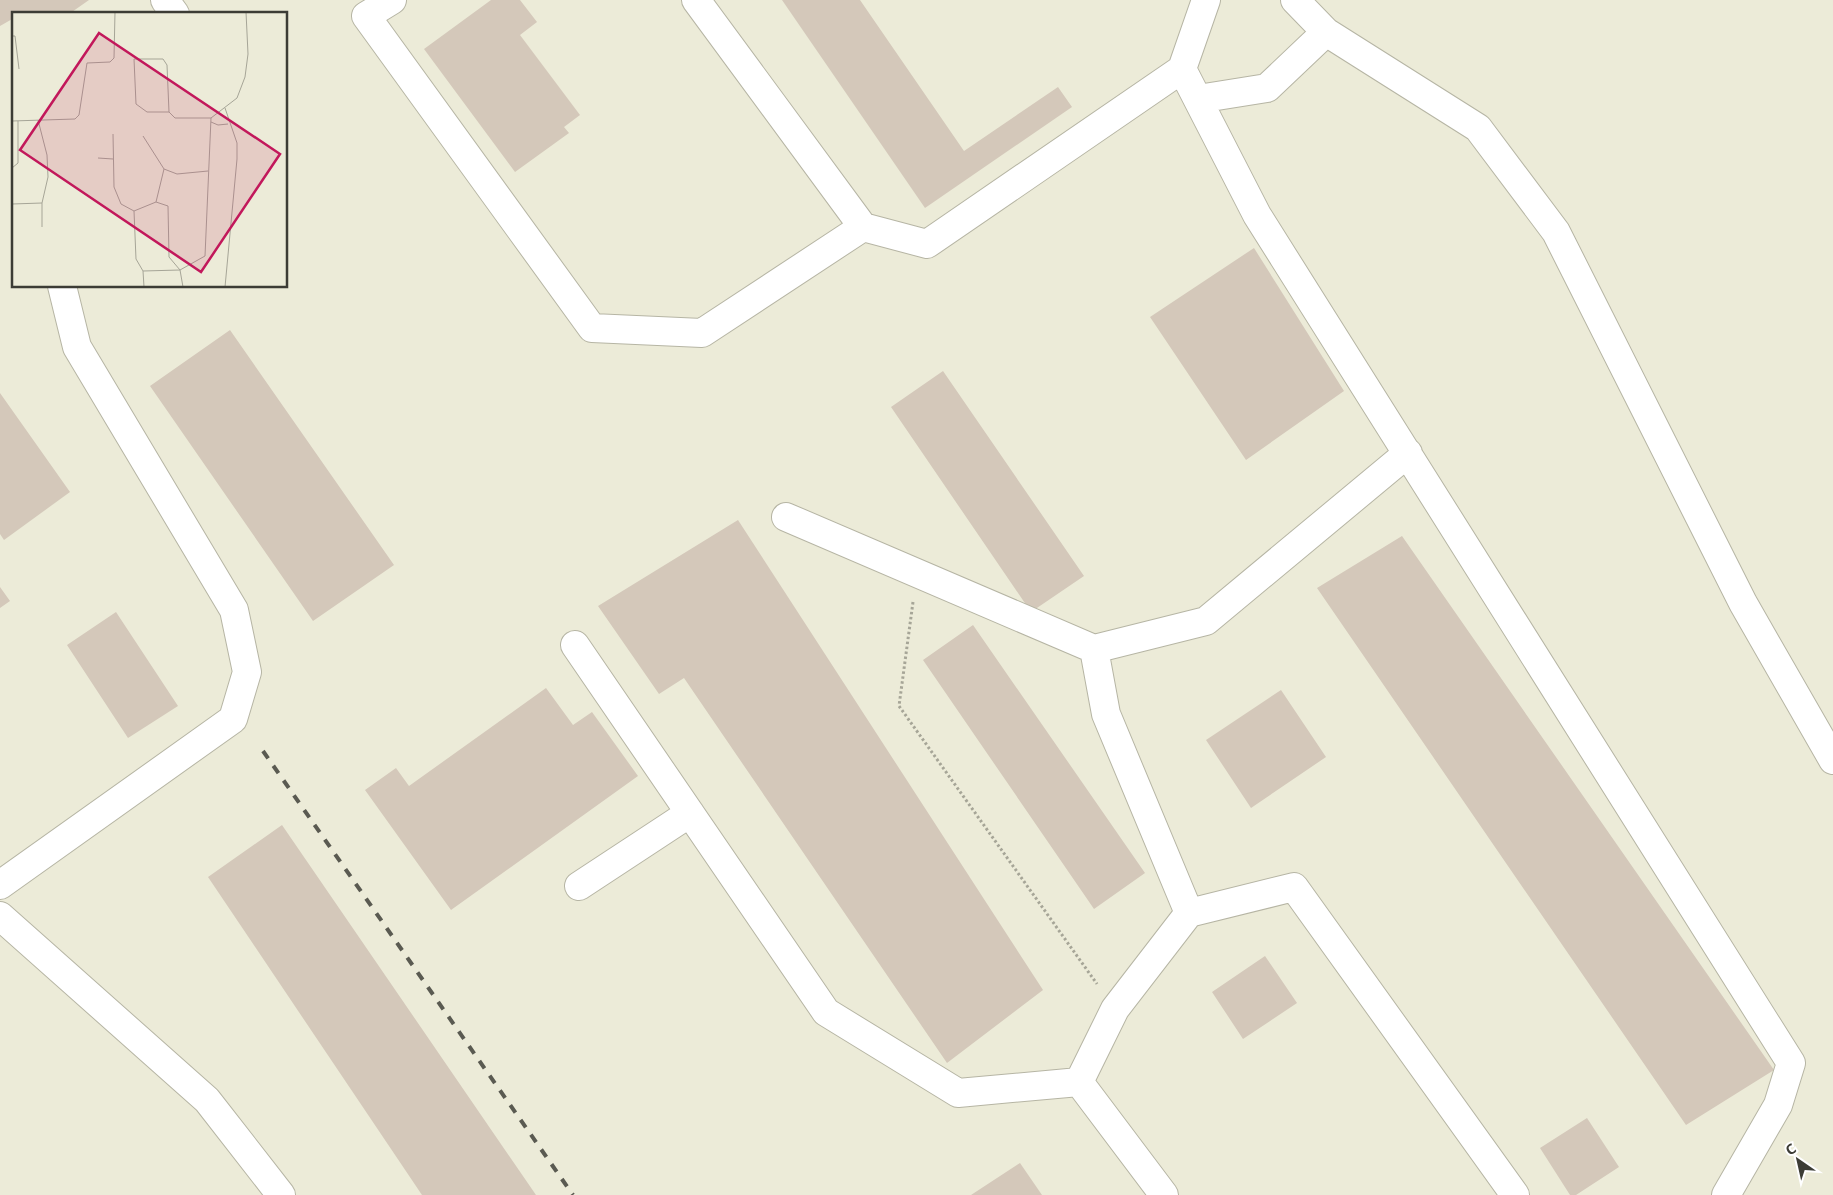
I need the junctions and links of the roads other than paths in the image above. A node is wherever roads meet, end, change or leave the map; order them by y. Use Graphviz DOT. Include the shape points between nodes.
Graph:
graph roads {
  1 [pos="165,0"];
  2 [pos="392,0"];
  3 [pos="696,0"];
  4 [pos="1206,0"];
  5 [pos="1295,0"];
  6 [pos="174,12"];
  7 [pos="1326,32"];
  8 [pos="1182,69"];
  9 [pos="1198,99"];
  10 [pos="864,227"];
  11 [pos="62,288"];
  12 [pos="1408,453"];
  13 [pos="786,517"];
  14 [pos="574,645"];
  15 [pos="1094,649"];
  16 [pos="1833,760"];
  17 [pos="690,813"];
  18 [pos="0,886"];
  19 [pos="578,886"];
  20 [pos="1189,913"];
  21 [pos="0,916"];
  22 [pos="1079,1082"];
  23 [pos="281,1195"];
  24 [pos="1164,1195"];
  25 [pos="1515,1195"];
  26 [pos="1726,1195"];
  1 -- 6 [label="street"];
  2 -- 10 [label="street" via="366,16 592,328 702,333"];
  3 -- 10 [label="street"];
  4 -- 8 [label="street"];
  5 -- 7 [label="street"];
  7 -- 9 [label="street" via="1267,88"];
  7 -- 16 [label="street" via="1478,128 1556,232 1743,603"];
  8 -- 9 [label="street"];
  8 -- 10 [label="street" via="926,244"];
  9 -- 12 [label="street" via="1257,215"];
  11 -- 18 [label="street" via="76,347 234,610 248,672 233,719"];
  12 -- 15 [label="street" via="1206,621"];
  12 -- 26 [label="street" via="1791,1063 1778,1105"];
  13 -- 15 [label="street"];
  14 -- 17 [label="street"];
  15 -- 20 [label="street" via="1106,714"];
  17 -- 19 [label="street"];
  17 -- 22 [label="street" via="826,1012 958,1093"];
  20 -- 22 [label="street" via="1115,1009"];
  20 -- 25 [label="street" via="1294,887"];
  21 -- 23 [label="street" via="207,1100"];
  22 -- 24 [label="street"];
}
